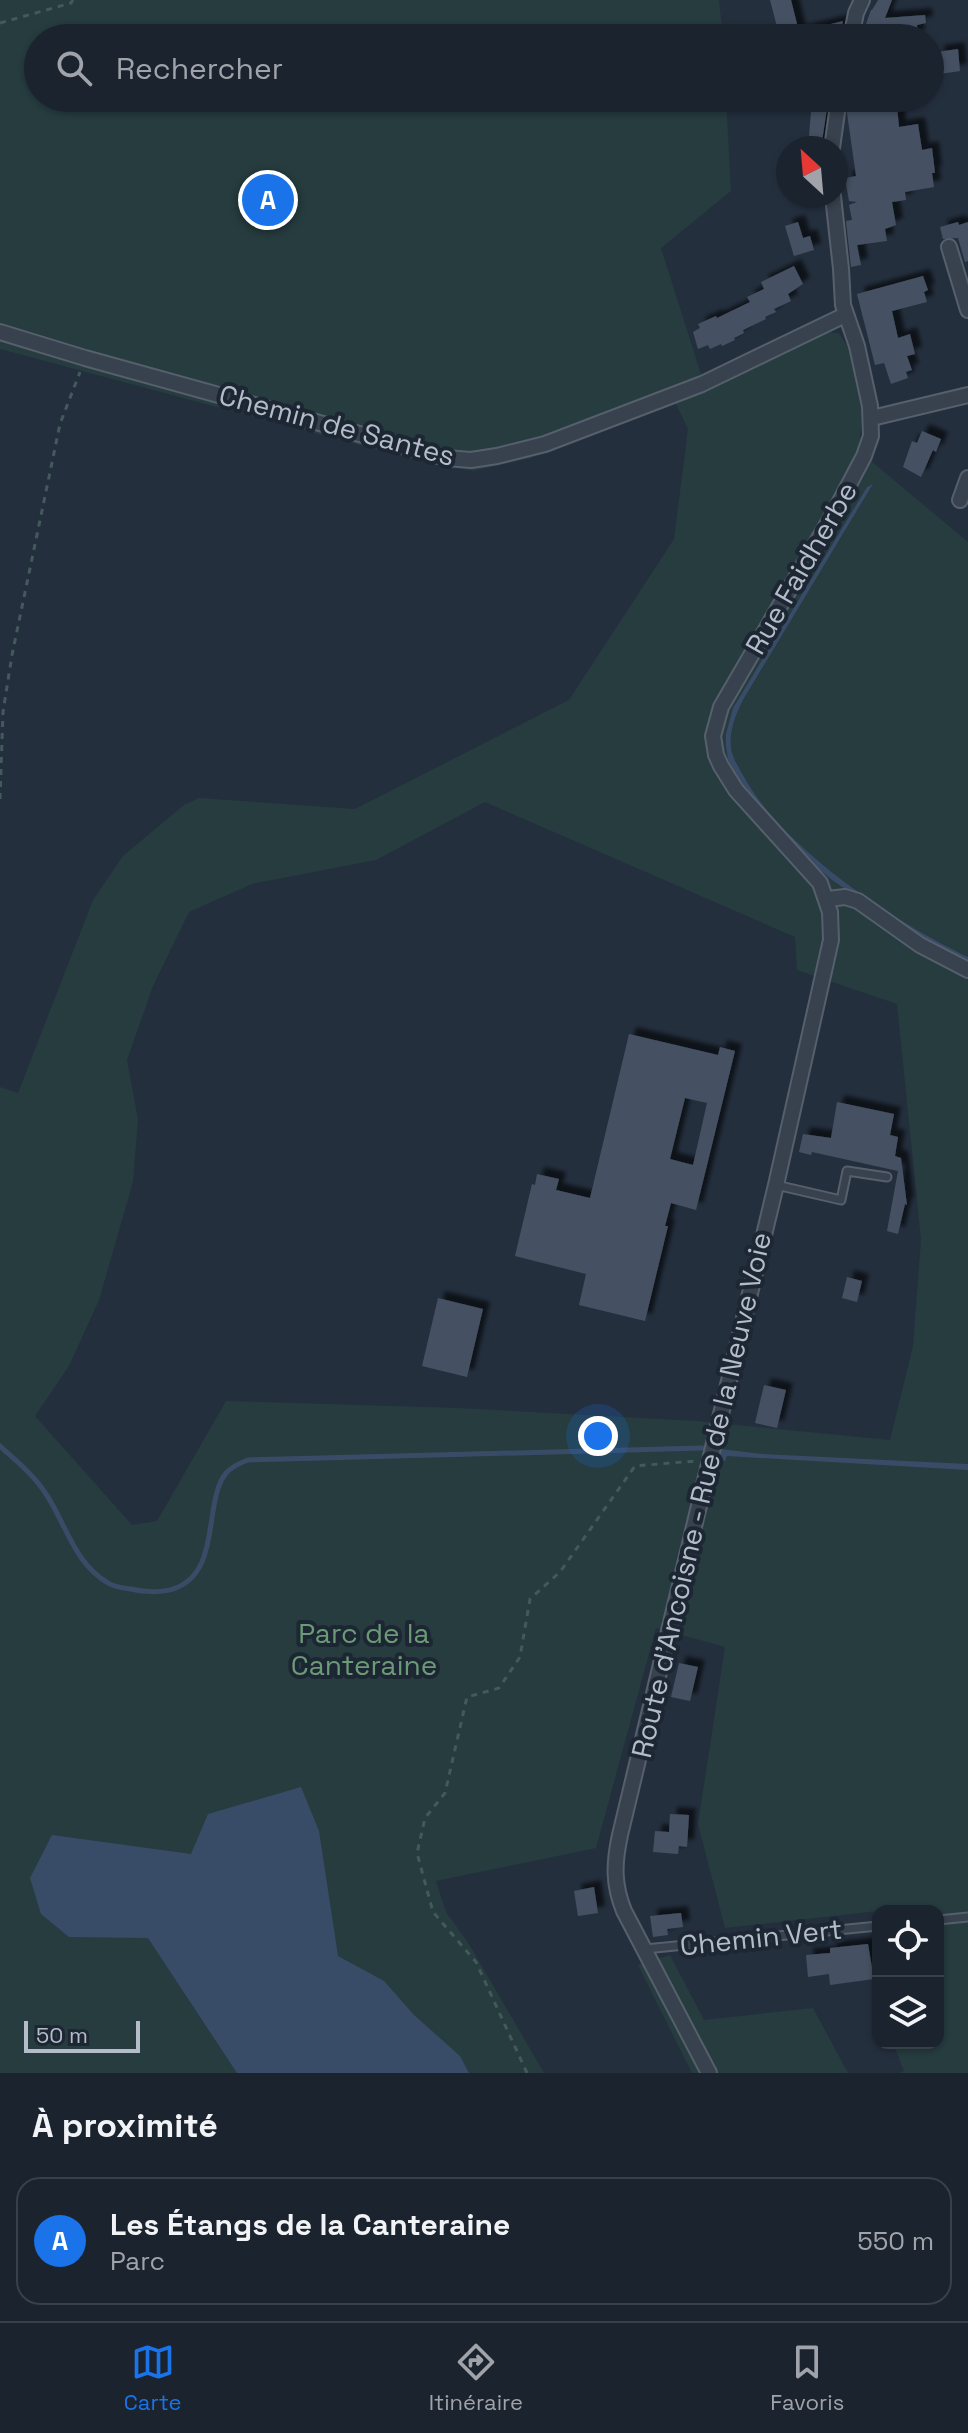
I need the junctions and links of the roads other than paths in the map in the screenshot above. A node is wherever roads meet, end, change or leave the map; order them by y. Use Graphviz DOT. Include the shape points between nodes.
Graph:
graph roads {
  1 [pos="862,0"];
  2 [pos="853,24"];
  3 [pos="837,112"];
  4 [pos="834,136"];
  5 [pos="834,208"];
  6 [pos="949,247"];
  7 [pos="968,310"];
  8 [pos="845,315"];
  9 [pos="0,332"];
  10 [pos="968,395"];
  11 [pos="872,418"];
  12 [pos="968,478"];
  13 [pos="960,500"];
  14 [pos="828,899"];
  15 [pos="968,970"];
  16 [pos="887,1177"];
  17 [pos="776,1185"];
  18 [pos="968,1917"];
  19 [pos="944,1919"];
  20 [pos="872,1927"];
  21 [pos="643,1949"];
  22 [pos="709,2073"];
  1 -- 2 [label="street"];
  3 -- 4 [label="street"];
  5 -- 8 [label="street, Rue Faidherbe"];
  6 -- 7 [label="street"];
  8 -- 9 [label="street, Chemin de Santes" via="702,384 545,444 471,460 446,458"];
  8 -- 11 [label="street, Rue Faidherbe"];
  10 -- 11 [label="street"];
  11 -- 14 [label="street, Rue Faidherbe" via="859,466 721,707 713,736 716,755 736,790 813,875"];
  12 -- 13 [label="street"];
  14 -- 15 [label="street" via="858,901 920,945"];
  14 -- 17 [label="street, Route d'Ancoisne - Rue de la Neuve Voie" via="829,956"];
  16 -- 17 [label="lane" via="847,1171 841,1200"];
  17 -- 21 [label="street, Route d'Ancoisne - Rue de la Neuve Voie" via="617,1849 616,1892"];
  18 -- 19 [label="lane"];
  20 -- 21 [label="lane, Chemin Vert"];
  21 -- 22 [label="street, Route d'Ancoisne - Rue de la Neuve Voie"];
}
